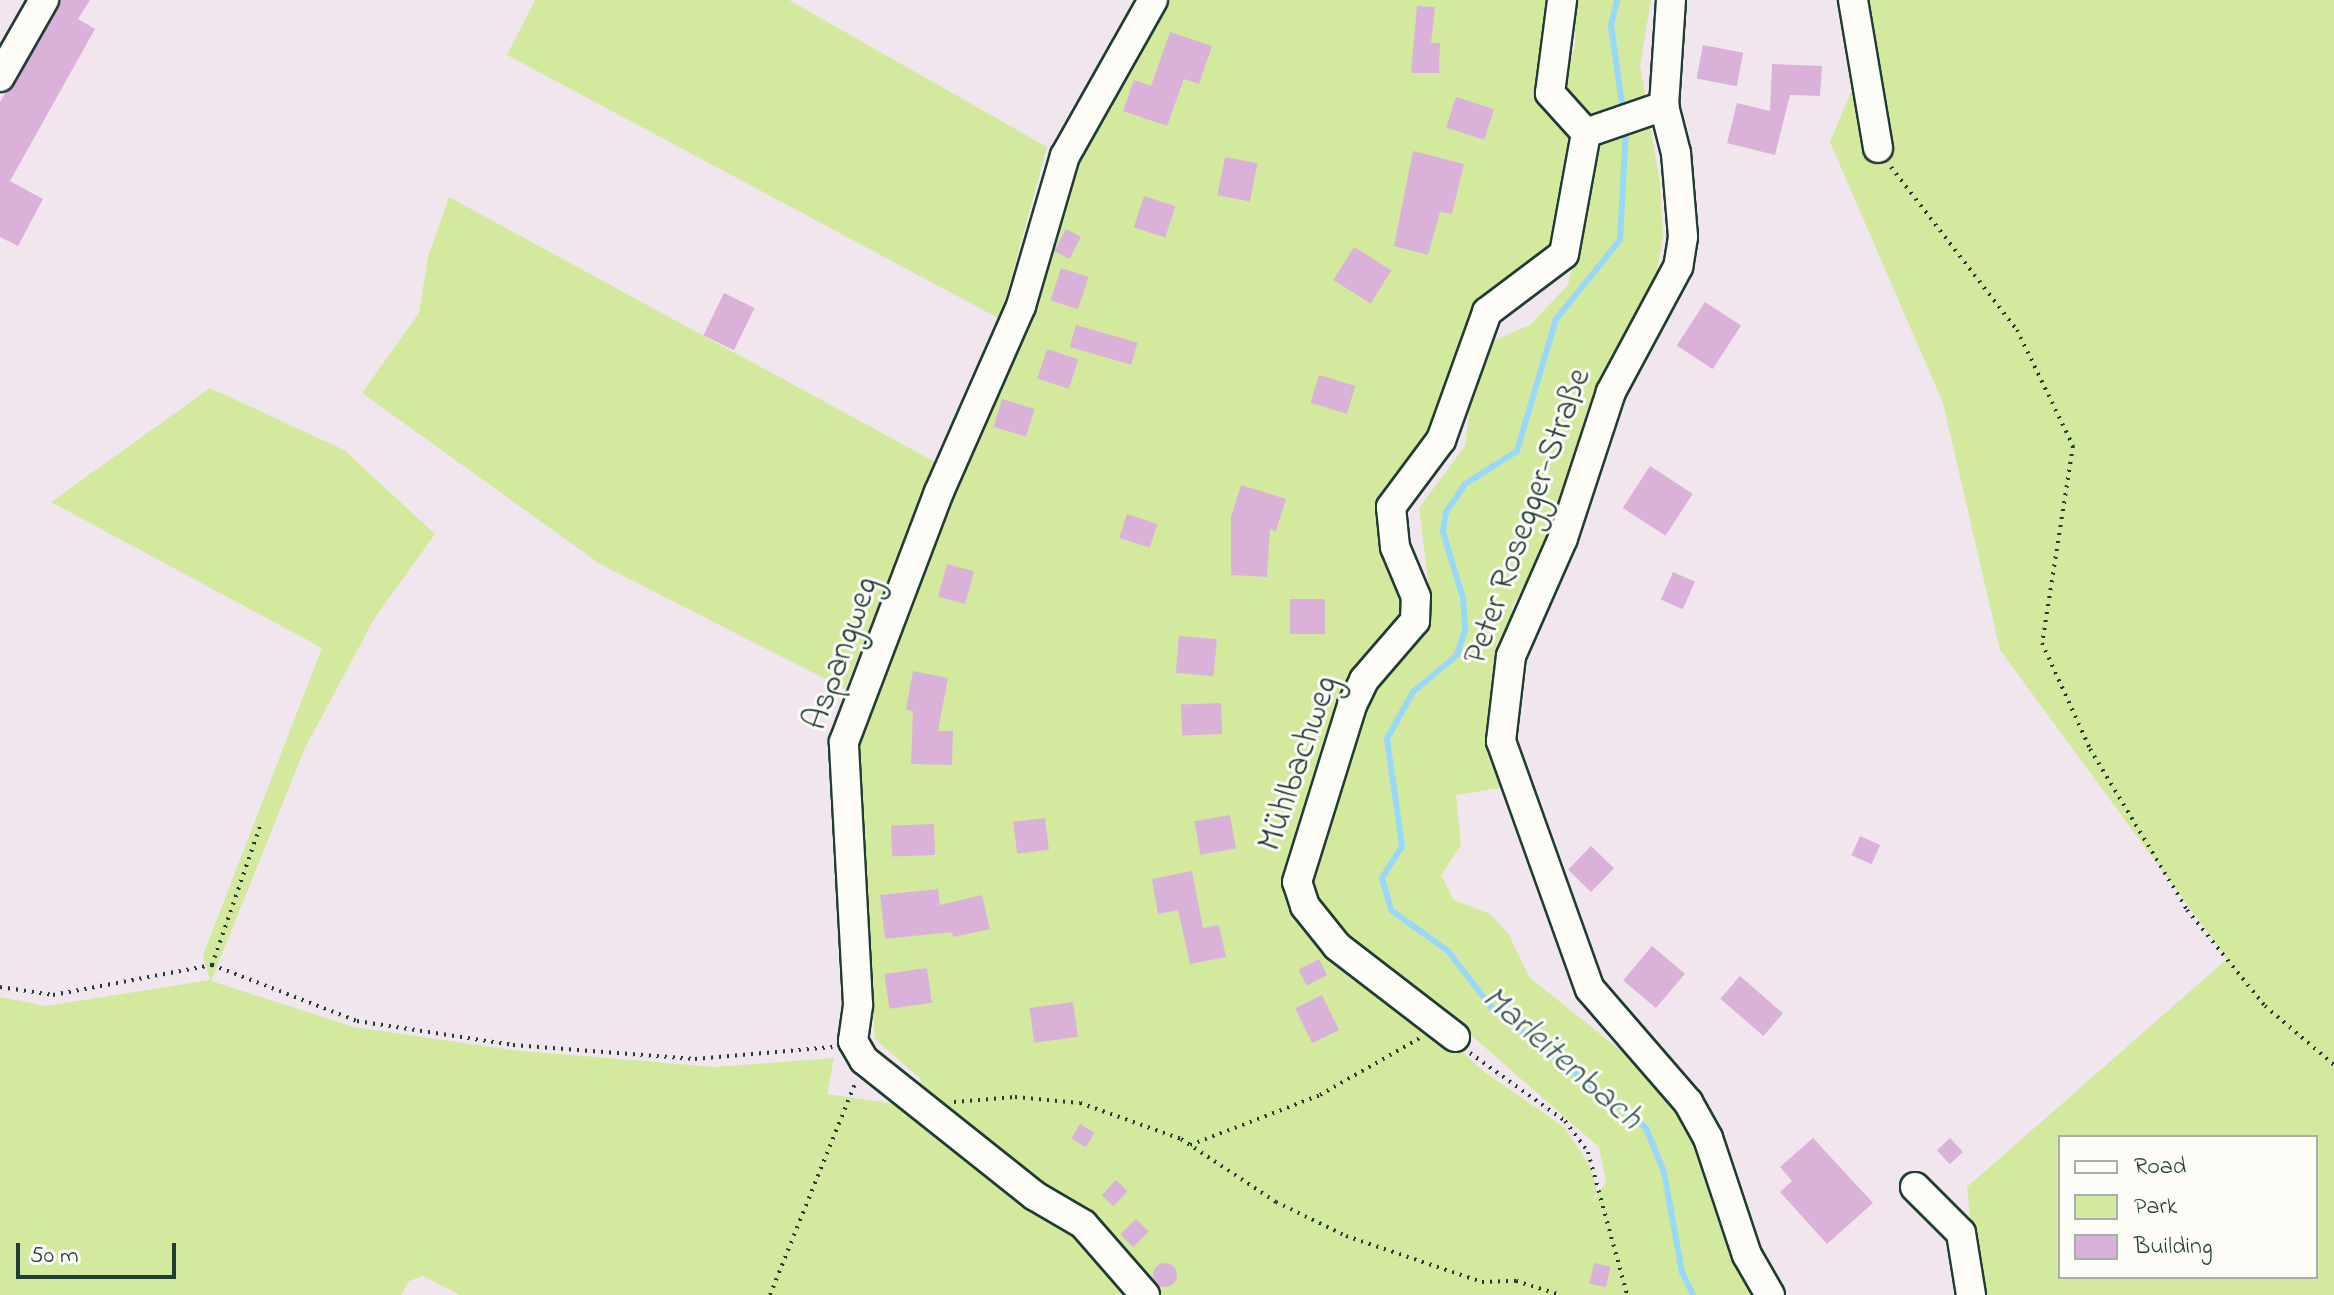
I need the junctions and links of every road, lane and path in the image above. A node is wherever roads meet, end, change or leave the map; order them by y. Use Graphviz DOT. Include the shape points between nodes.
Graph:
graph roads {
  1 [pos="44,0"];
  2 [pos="1153,0"];
  3 [pos="1562,0"];
  4 [pos="1671,0"];
  5 [pos="1853,0"];
  6 [pos="0,77"];
  7 [pos="1664,106"];
  8 [pos="1598,127"];
  9 [pos="1878,148"];
  10 [pos="260,826"];
  11 [pos="212,965"];
  12 [pos="0,987"];
  13 [pos="1446,1028"];
  14 [pos="859,1050"];
  15 [pos="2334,1065"];
  16 [pos="918,1107"];
  17 [pos="1190,1145"];
  18 [pos="1915,1187"];
  19 [pos="1954,1201"];
  20 [pos="1961,1233"];
  21 [pos="770,1295"];
  22 [pos="1145,1295"];
  23 [pos="1561,1295"];
  24 [pos="1627,1295"];
  25 [pos="1770,1295"];
  26 [pos="1971,1295"];
  1 -- 6 [label="street"];
  2 -- 14 [label="street, Aspangweg" via="1065,156 1021,306 939,492 844,742"];
  3 -- 8 [label="street" via="1550,93"];
  4 -- 7 [label="street, Peter Rosegger-Straße"];
  5 -- 9 [label="street"];
  7 -- 8 [label="street"];
  7 -- 25 [label="street, Peter Rosegger-Straße" via="1676,153 1683,237 1678,267 1611,392 1563,538 1511,656 1501,741 1590,989 1688,1102 1708,1138 1747,1255"];
  8 -- 13 [label="street, Mühlbachweg" via="1564,254 1487,312 1441,440 1391,507 1395,547 1416,597 1415,621 1364,680 1352,705 1297,882 1305,906 1337,946"];
  9 -- 15 [label="path" via="1954,255 2017,330 2073,446 2042,643 2090,749 2187,910 2265,1006"];
  10 -- 11 [label="path"];
  11 -- 12 [label="path" via="53,995"];
  11 -- 14 [label="path" via="357,1021 513,1045 695,1059"];
  13 -- 17 [label="path" via="1426,1034 1320,1095"];
  13 -- 24 [label="path" via="1574,1132 1593,1163"];
  14 -- 16 [label="street"];
  14 -- 21 [label="path"];
  16 -- 17 [label="path" via="1015,1097 1080,1103"];
  16 -- 22 [label="street" via="1083,1224"];
  17 -- 23 [label="path" via="1276,1202 1346,1236 1482,1282 1516,1281"];
  18 -- 20 [label="street"];
  19 -- 20 [label="street"];
  20 -- 26 [label="street"];
}
